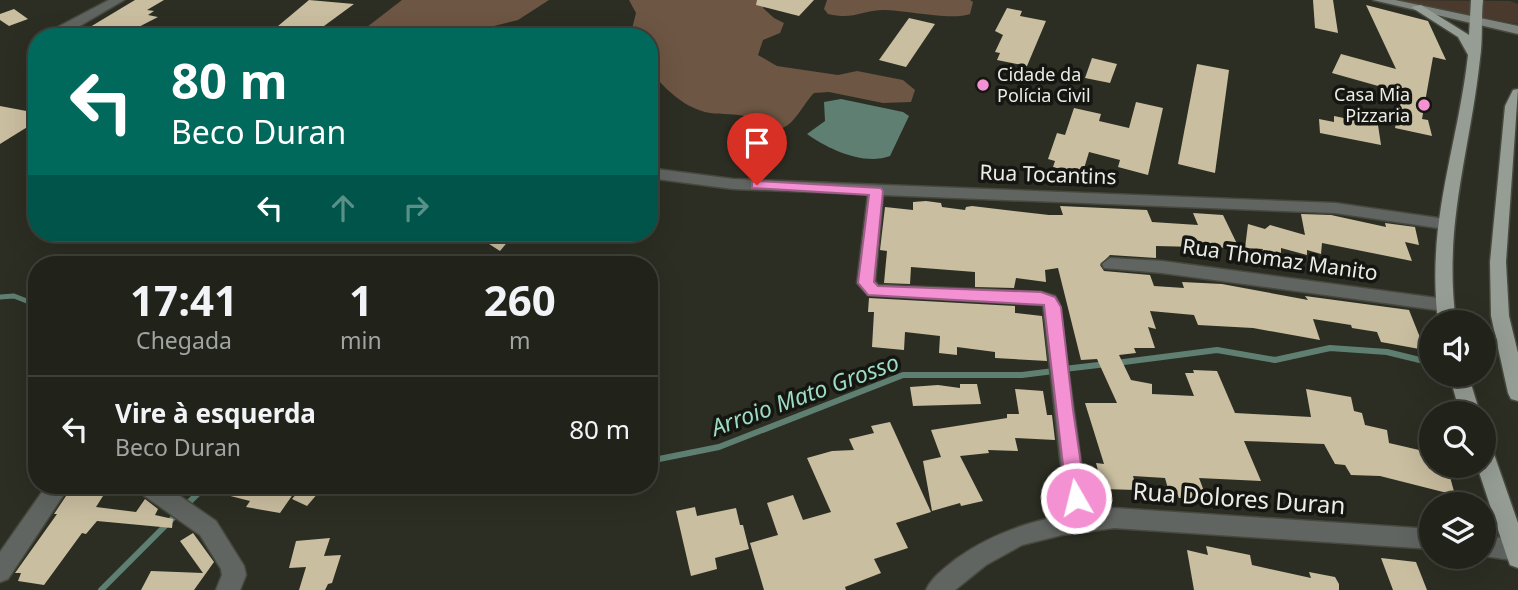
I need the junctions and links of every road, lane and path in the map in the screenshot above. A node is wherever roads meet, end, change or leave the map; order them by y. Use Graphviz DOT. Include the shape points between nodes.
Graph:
graph roads {
  1 [pos="118,0"];
  2 [pos="1379,0"];
  3 [pos="1477,0"];
  4 [pos="1418,8"];
  5 [pos="1474,20"];
  6 [pos="66,28"];
  7 [pos="1518,30"];
  8 [pos="1474,56"];
  9 [pos="1516,102"];
  10 [pos="658,174"];
  11 [pos="876,191"];
  12 [pos="1445,224"];
  13 [pos="1110,264"];
  14 [pos="1422,310"];
  15 [pos="1446,310"];
  16 [pos="1518,393"];
  17 [pos="1492,478"];
  18 [pos="53,494"];
  19 [pos="160,494"];
  20 [pos="1078,522"];
  21 [pos="1419,538"];
  22 [pos="1496,549"];
  23 [pos="1517,553"];
  24 [pos="0,571"];
  25 [pos="228,590"];
  26 [pos="938,590"];
  1 -- 6 [label="street"];
  2 -- 4 [label="main road"];
  3 -- 5 [label="main road"];
  4 -- 5 [label="main road"];
  4 -- 8 [label="main road" via="1463,35"];
  5 -- 7 [label="main road"];
  5 -- 8 [label="main road"];
  8 -- 12 [label="main road"];
  9 -- 16 [label="main road" via="1498,262 1500,316"];
  10 -- 11 [label="street, Rua Tocantins" via="733,184"];
  11 -- 12 [label="street, Rua Tocantins" via="1335,208"];
  11 -- 20 [label="street" via="869,288 1041,298 1053,307"];
  12 -- 15 [label="main road"];
  13 -- 14 [label="street, Rua Thomaz Manito" via="1162,267"];
  17 -- 23 [label="main road"];
  18 -- 24 [label="street"];
  19 -- 25 [label="street" via="208,528 232,566"];
  20 -- 21 [label="street, Rua Dolores Duran" via="1114,518"];
  20 -- 26 [label="street, Rua Dolores Duran" via="1018,534 979,554"];
  22 -- 23 [label="street"];
}
